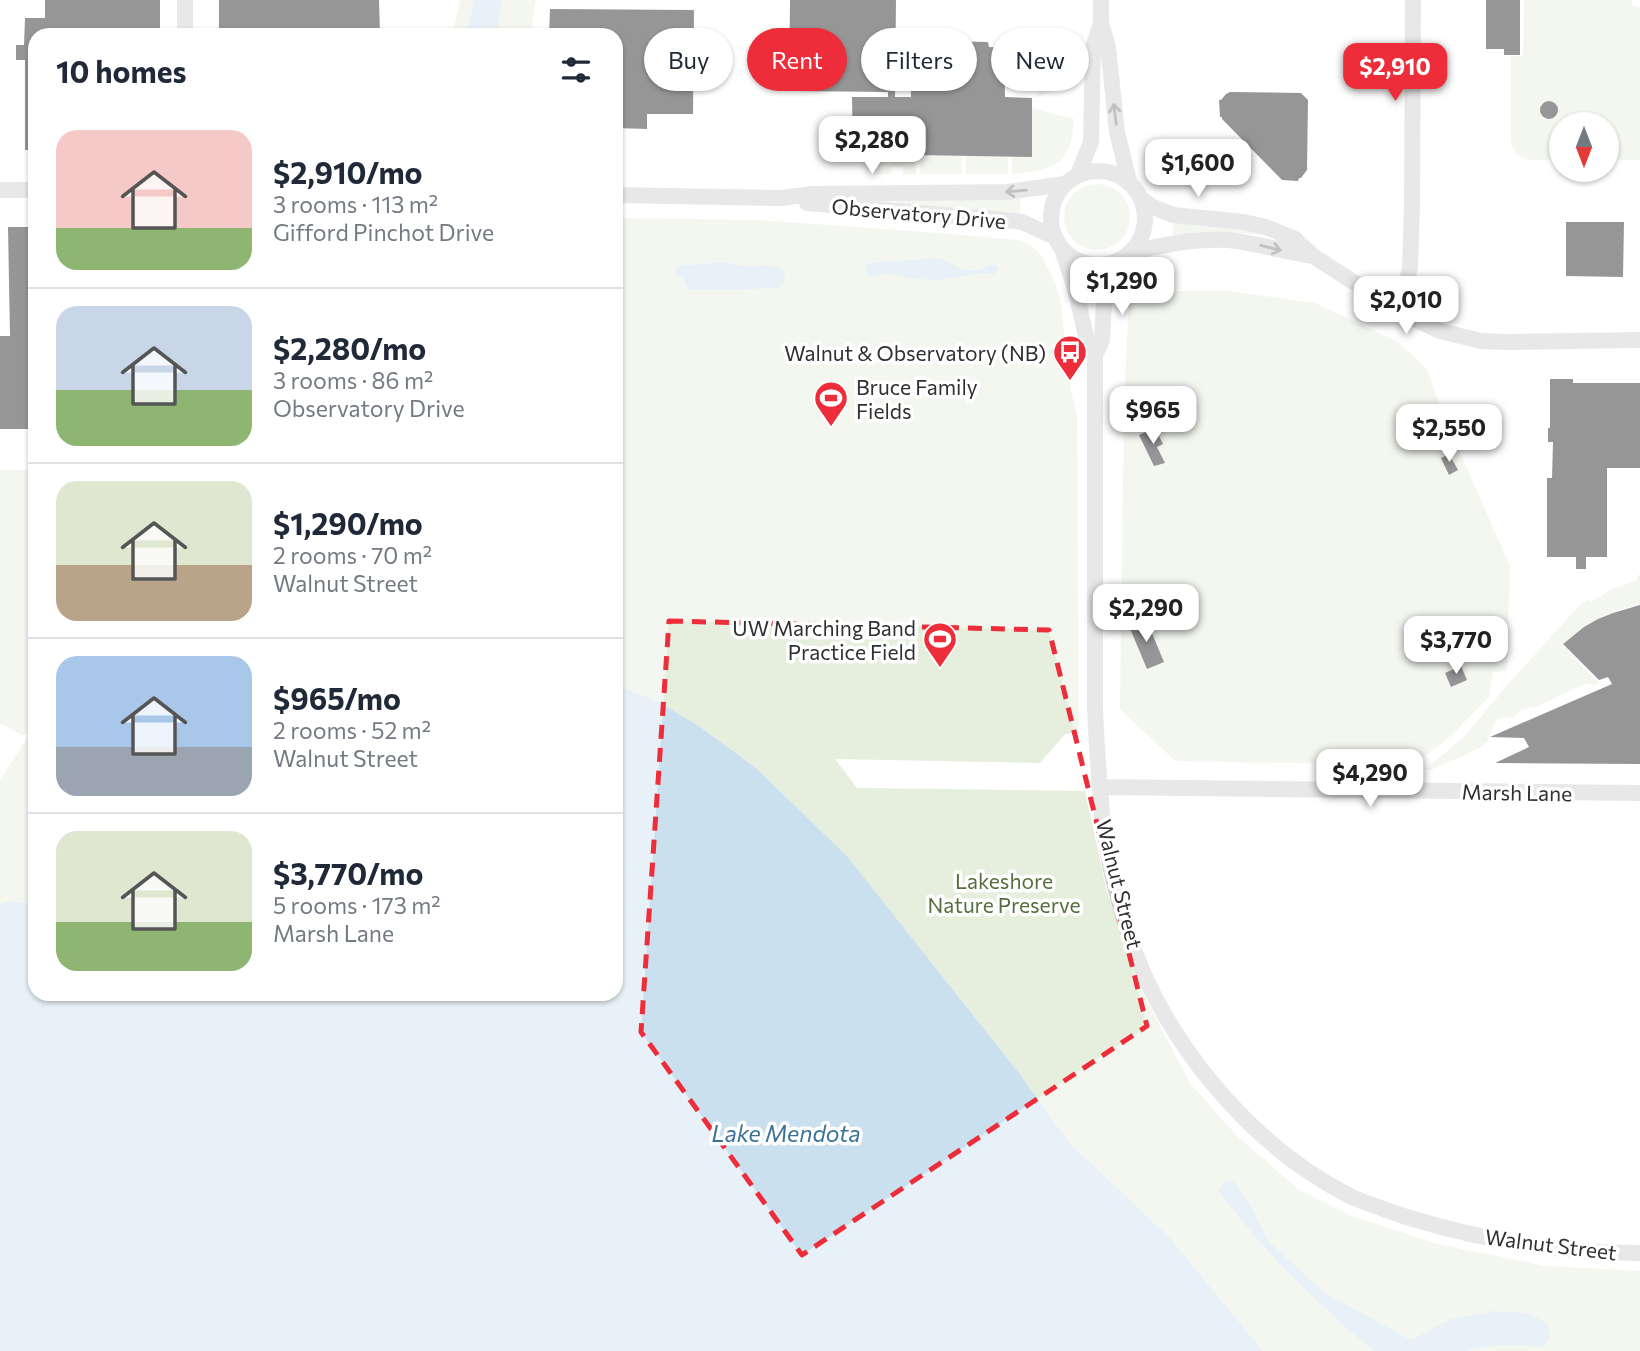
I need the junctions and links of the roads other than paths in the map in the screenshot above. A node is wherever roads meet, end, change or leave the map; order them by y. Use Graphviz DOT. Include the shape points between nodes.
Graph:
graph roads {
  1 [pos="185,0"];
  2 [pos="1101,0"];
  3 [pos="1413,0"];
  4 [pos="1101,23"];
  5 [pos="185,28"];
  6 [pos="1079,174"];
  7 [pos="1129,181"];
  8 [pos="1064,184"];
  9 [pos="0,190"];
  10 [pos="28,190"];
  11 [pos="623,195"];
  12 [pos="781,198"];
  13 [pos="1143,200"];
  14 [pos="1058,243"];
  15 [pos="1127,256"];
  16 [pos="1313,256"];
  17 [pos="1394,308"];
  18 [pos="1640,340"];
  19 [pos="1095,356"];
  20 [pos="1100,787"];
  21 [pos="1640,793"];
  22 [pos="1640,1253"];
  1 -- 5 [label="street"];
  2 -- 4 [label="street"];
  3 -- 17 [label="street" via="1410,268 1404,293"];
  4 -- 6 [label="street" via="1093,48 1091,142"];
  7 -- 4 [label="street, one-way"];
  6 -- 7 [label="street" via="1113,172"];
  6 -- 8 [label="street"];
  7 -- 13 [label="street"];
  8 -- 12 [label="street, Observatory Drive, one-way" via="1007,192"];
  8 -- 14 [label="street" via="1051,209"];
  9 -- 10 [label="street"];
  11 -- 12 [label="street, Observatory Drive"];
  12 -- 14 [label="street, Observatory Drive" via="1004,219 1022,222"];
  13 -- 15 [label="street" via="1146,219 1142,237"];
  13 -- 16 [label="street" via="1173,215 1266,227 1295,239"];
  14 -- 15 [label="street" via="1075,260 1091,265 1107,265"];
  14 -- 19 [label="street, Walnut Street"];
  15 -- 16 [label="street, one-way" via="1201,240"];
  15 -- 19 [label="street, Walnut Street" via="1109,279 1102,340"];
  16 -- 17 [label="street"];
  17 -- 18 [label="street" via="1440,331 1481,341"];
  19 -- 20 [label="street, Walnut Street" via="1095,697"];
  20 -- 21 [label="street, Marsh Lane"];
  20 -- 22 [label="street, Walnut Street" via="1112,870 1142,970 1193,1058 1274,1145 1352,1197 1417,1220 1521,1244"];
}
